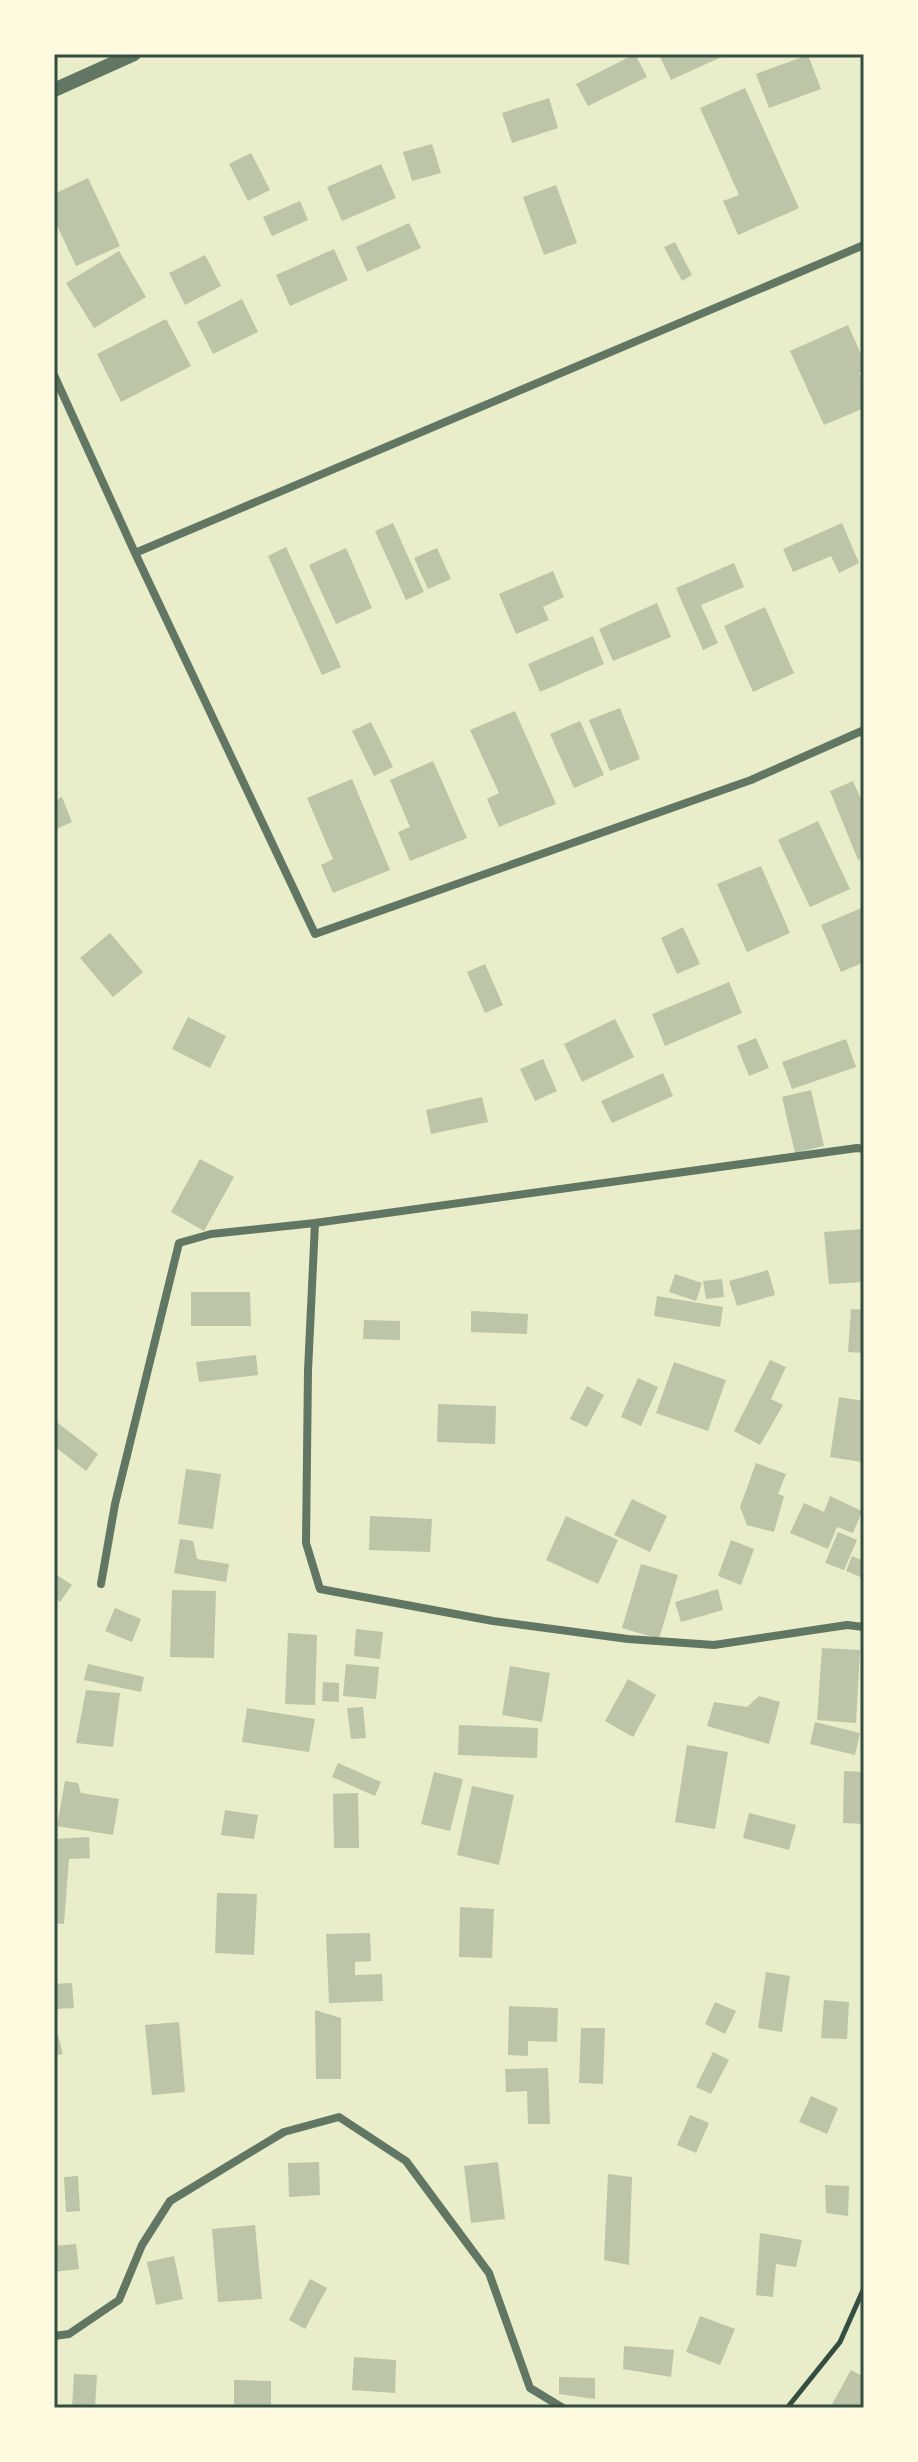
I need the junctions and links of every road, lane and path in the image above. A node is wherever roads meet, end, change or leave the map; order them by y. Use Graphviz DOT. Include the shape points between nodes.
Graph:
graph roads {
  1 [pos="134,54"];
  2 [pos="54,90"];
  3 [pos="864,245"];
  4 [pos="54,375"];
  5 [pos="135,553"];
  6 [pos="864,730"];
  7 [pos="864,1149"];
  8 [pos="315,1223"];
  9 [pos="101,1584"];
  10 [pos="864,1627"];
  11 [pos="864,2288"];
  12 [pos="54,2336"];
  13 [pos="563,2408"];
  14 [pos="787,2408"];
  1 -- 2 [label="street"];
  3 -- 5 [label="street"];
  4 -- 5 [label="street"];
  5 -- 6 [label="street" via="315,934 751,780"];
  7 -- 8 [label="street"];
  8 -- 9 [label="street" via="211,1234 179,1243 115,1504"];
  8 -- 10 [label="street" via="306,1543 320,1589 628,1639 714,1645 847,1625"];
  11 -- 14 [label="path" via="840,2342"];
  12 -- 13 [label="street" via="69,2334 119,2300 142,2245 170,2201 284,2132 339,2117 406,2161 489,2273 530,2388"];
}
